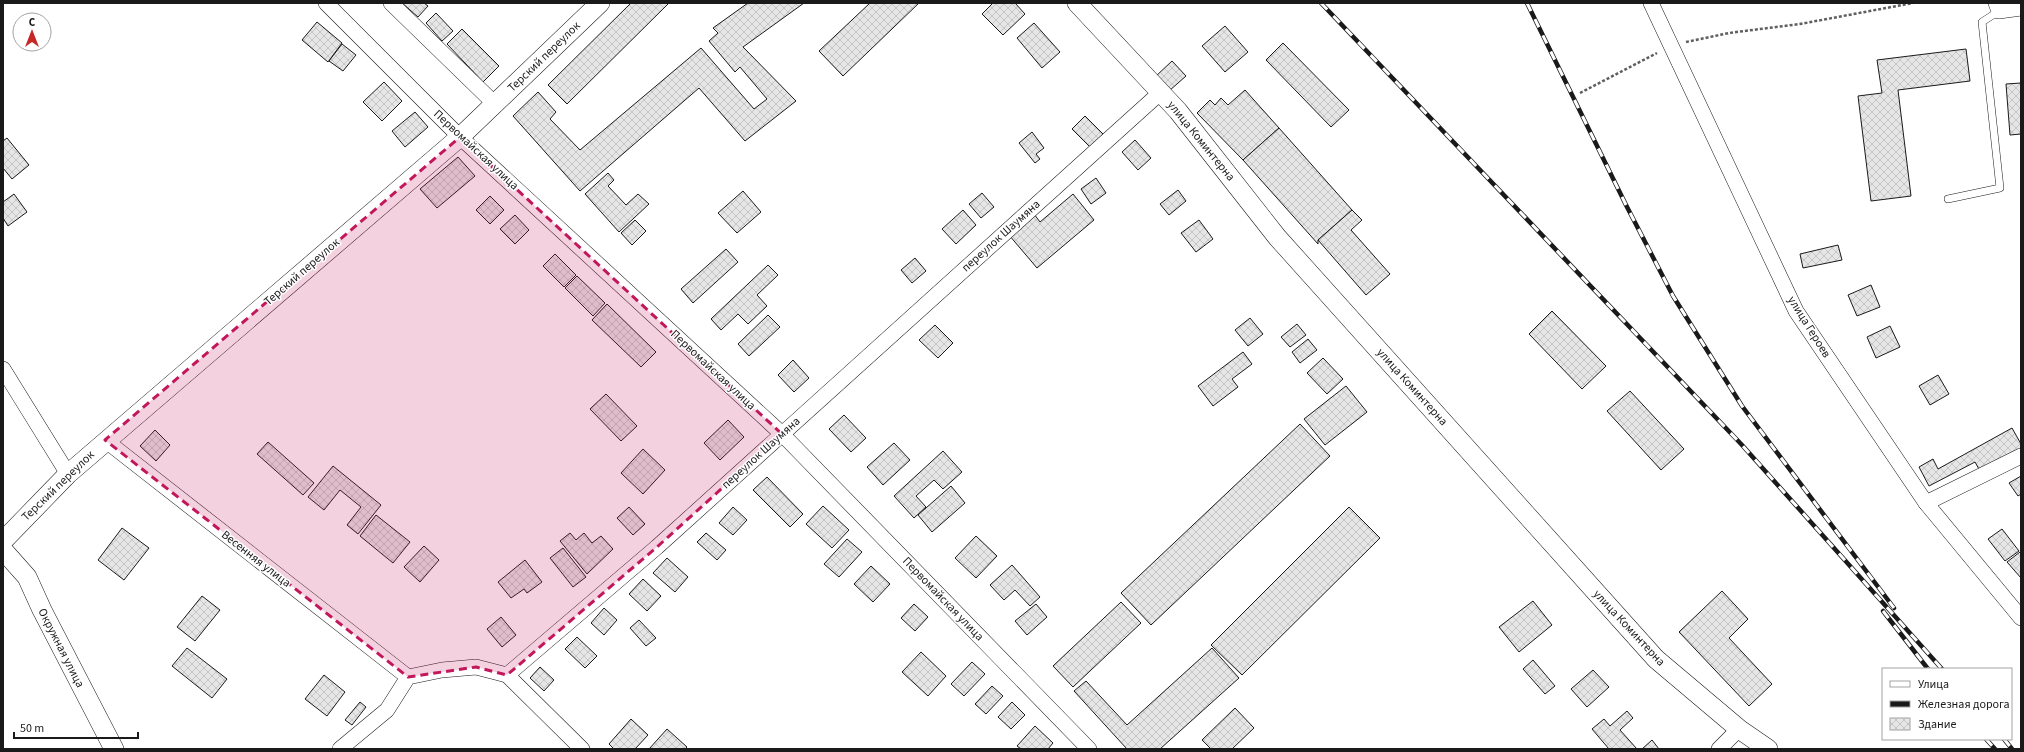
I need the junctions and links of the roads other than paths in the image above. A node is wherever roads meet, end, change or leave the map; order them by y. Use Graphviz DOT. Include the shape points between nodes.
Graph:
graph roads {
  1 [pos="326,3"];
  2 [pos="391,3"];
  3 [pos="600,3"];
  4 [pos="1077,3"];
  5 [pos="1651,3"];
  6 [pos="1998,7"];
  7 [pos="2021,8"];
  8 [pos="1161,92"];
  9 [pos="496,104"];
  10 [pos="460,137"];
  11 [pos="1948,199"];
  12 [pos="3,369"];
  13 [pos="782,434"];
  14 [pos="105,440"];
  15 [pos="2021,456"];
  16 [pos="68,474"];
  17 [pos="1926,503"];
  18 [pos="3,541"];
  19 [pos="3,550"];
  20 [pos="2021,618"];
  21 [pos="507,675"];
  22 [pos="408,677"];
  23 [pos="1739,729"];
  24 [pos="114,749"];
  25 [pos="340,749"];
  26 [pos="582,749"];
  27 [pos="1088,749"];
  28 [pos="1719,749"];
  29 [pos="1768,749"];
  1 -- 10 [label="street, Первомайская улица"];
  2 -- 9 [label="street"];
  3 -- 9 [label="street, Терский переулок"];
  4 -- 8 [label="street, улица Коминтерна"];
  5 -- 17 [label="street, улица Героев" via="1796,311"];
  6 -- 7 [label="street"];
  6 -- 11 [label="lane" via="1982,22 2000,188"];
  8 -- 13 [label="street, переулок Шаумяна"];
  8 -- 23 [label="street, улица Коминтерна" via="1277,237 1656,659"];
  9 -- 10 [label="street, Терский переулок"];
  10 -- 13 [label="street, Первомайская улица"];
  10 -- 14 [label="street, Терский переулок"];
  12 -- 16 [label="street"];
  13 -- 21 [label="street, переулок Шаумяна" via="657,547"];
  13 -- 27 [label="street, Первомайская улица"];
  14 -- 16 [label="street, Терский переулок"];
  14 -- 22 [label="street, Весенняя улица"];
  15 -- 17 [label="street"];
  16 -- 18 [label="street, Терский переулок"];
  17 -- 20 [label="street, улица Героев"];
  19 -- 24 [label="street, Окружная улица" via="27,577"];
  21 -- 22 [label="street" via="476,667"];
  21 -- 26 [label="street"];
  22 -- 25 [label="street" via="387,710"];
  23 -- 28 [label="street"];
  23 -- 29 [label="street, улица Коминтерна"];
}
